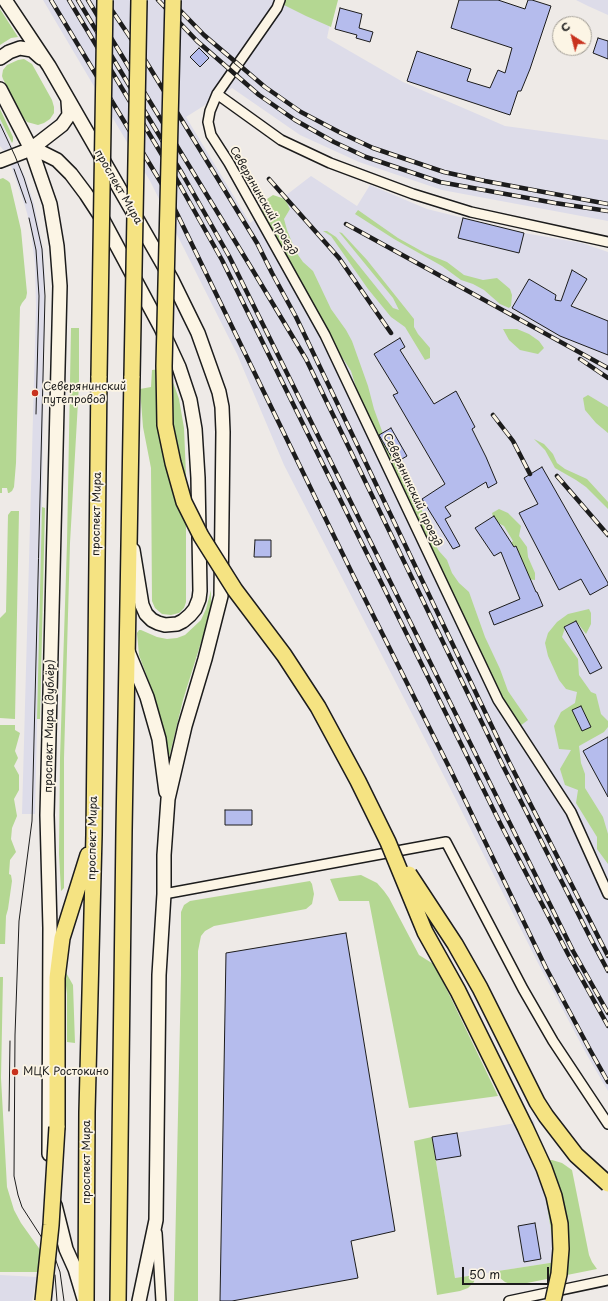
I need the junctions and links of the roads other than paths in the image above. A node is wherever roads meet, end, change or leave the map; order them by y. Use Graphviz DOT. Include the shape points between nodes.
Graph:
graph roads {
  1 [pos="5,0"];
  2 [pos="105,0"];
  3 [pos="140,0"];
  4 [pos="172,0"];
  5 [pos="280,0"];
  6 [pos="0,58"];
  7 [pos="49,66"];
  8 [pos="0,89"];
  9 [pos="217,94"];
  10 [pos="68,99"];
  11 [pos="31,149"];
  12 [pos="0,161"];
  13 [pos="608,242"];
  14 [pos="130,527"];
  15 [pos="127,649"];
  16 [pos="168,800"];
  17 [pos="94,835"];
  18 [pos="388,842"];
  19 [pos="48,852"];
  20 [pos="164,894"];
  21 [pos="608,894"];
  22 [pos="56,978"];
  23 [pos="608,1124"];
  24 [pos="608,1184"];
  25 [pos="156,1220"];
  26 [pos="608,1280"];
  27 [pos="43,1301"];
  28 [pos="85,1301"];
  29 [pos="118,1301"];
  30 [pos="139,1301"];
  31 [pos="162,1301"];
  32 [pos="508,1301"];
  33 [pos="553,1301"];
  1 -- 7 [label="main road"];
  2 -- 17 [label="main road, проспект Мира, bridge"];
  3 -- 14 [label="main road, проспект Мира, bridge"];
  4 -- 18 [label="main road, bridge" via="164,366 165,425 172,463 184,502 201,536 235,590 284,655 318,708"];
  5 -- 9 [label="street, Северянинский проезд"];
  6 -- 7 [label="main road" via="20,48 32,50"];
  7 -- 10 [label="main road, проспект Мира"];
  8 -- 11 [label="main road, проспект Мира (дублёр)"];
  9 -- 13 [label="street" via="281,140 330,163 413,194 471,212"];
  9 -- 21 [label="street, Северянинский проезд" via="208,122 211,135 325,335 498,700 571,812"];
  10 -- 11 [label="main road" via="69,115 62,125"];
  10 -- 16 [label="main road, проспект Мира" via="172,280 198,333 222,407 221,596"];
  11 -- 12 [label="main road"];
  11 -- 14 [label="main road" via="57,160 71,174 103,220 161,328 179,367 190,400 195,429 198,478 200,591 195,609 183,621 165,625 152,620 146,614 142,605"];
  11 -- 19 [label="main road, проспект Мира (дублёр)" via="50,204 60,286"];
  14 -- 15 [label="main road, проспект Мира"];
  15 -- 16 [label="main road, проспект Мира" via="147,696 159,739"];
  15 -- 29 [label="main road, проспект Мира"];
  16 -- 20 [label="main road, проспект Мира"];
  17 -- 22 [label="main road" via="62,938"];
  17 -- 28 [label="main road, проспект Мира"];
  18 -- 24 [label="main road, bridge" via="480,988 546,1116 576,1155"];
  18 -- 33 [label="main road, bridge" via="426,932 458,991 544,1168 560,1224 559,1274"];
  19 -- 22 [label="main road"];
  19 -- 28 [label="main road, проспект Мира (дублёр)" via="50,1169 62,1237"];
  20 -- 23 [label="street" via="446,842 523,989 553,1041"];
  20 -- 25 [label="main road, проспект Мира" via="159,975"];
  22 -- 27 [label="main road, bridge" via="57,1127"];
  25 -- 30 [label="main road, проспект Мира"];
  25 -- 31 [label="street"];
  26 -- 32 [label="street"];
}
